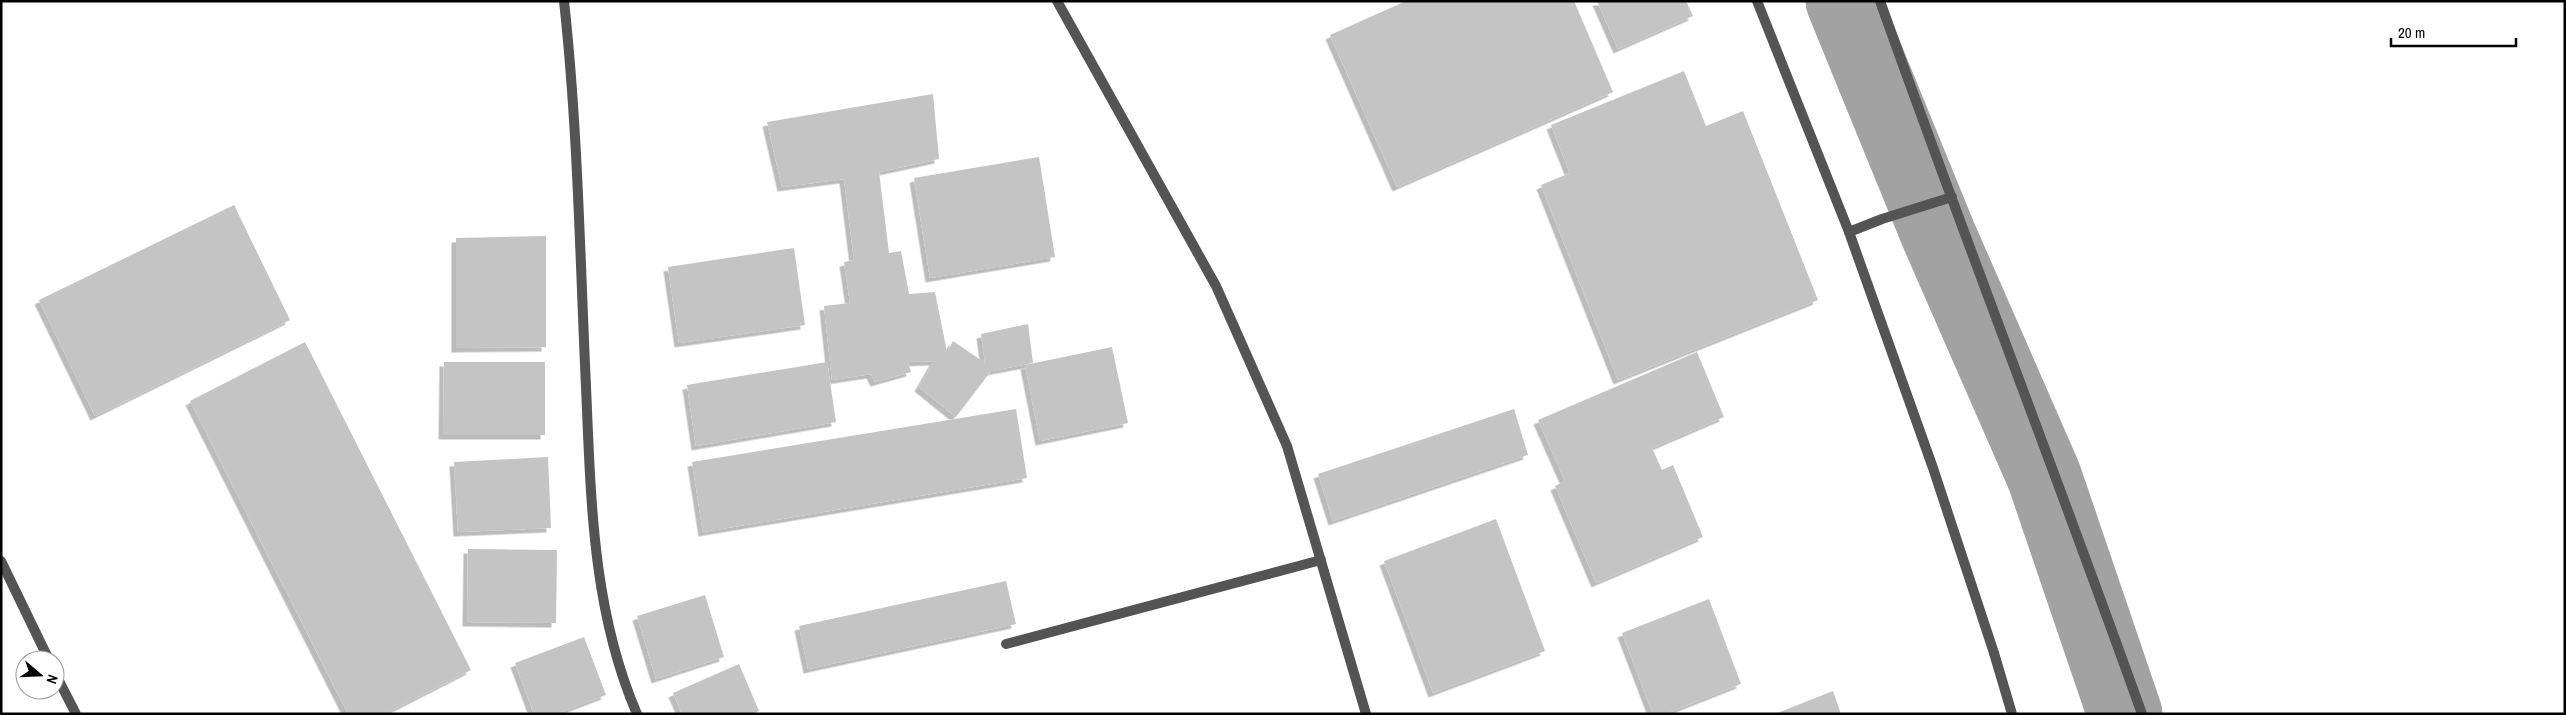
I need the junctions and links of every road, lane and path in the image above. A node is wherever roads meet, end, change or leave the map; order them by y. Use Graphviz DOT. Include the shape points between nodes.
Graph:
graph roads {
  1 [pos="564,1"];
  2 [pos="1056,1"];
  3 [pos="1757,1"];
  4 [pos="1880,1"];
  5 [pos="1952,197"];
  6 [pos="1849,232"];
  7 [pos="1321,560"];
  8 [pos="1,561"];
  9 [pos="1006,644"];
  10 [pos="44,650"];
  11 [pos="65,692"];
  12 [pos="76,714"];
  13 [pos="637,714"];
  14 [pos="1366,714"];
  15 [pos="2012,714"];
  16 [pos="2142,714"];
  1 -- 13 [label="street" via="579,223 592,518 602,601 621,678"];
  2 -- 7 [label="street" via="1216,286 1287,446"];
  3 -- 6 [label="street"];
  4 -- 5 [label="street"];
  5 -- 6 [label="street"];
  5 -- 16 [label="street"];
  6 -- 15 [label="street" via="1933,468"];
  7 -- 9 [label="street"];
  7 -- 14 [label="street"];
  8 -- 10 [label="street"];
  11 -- 12 [label="street"];
}
